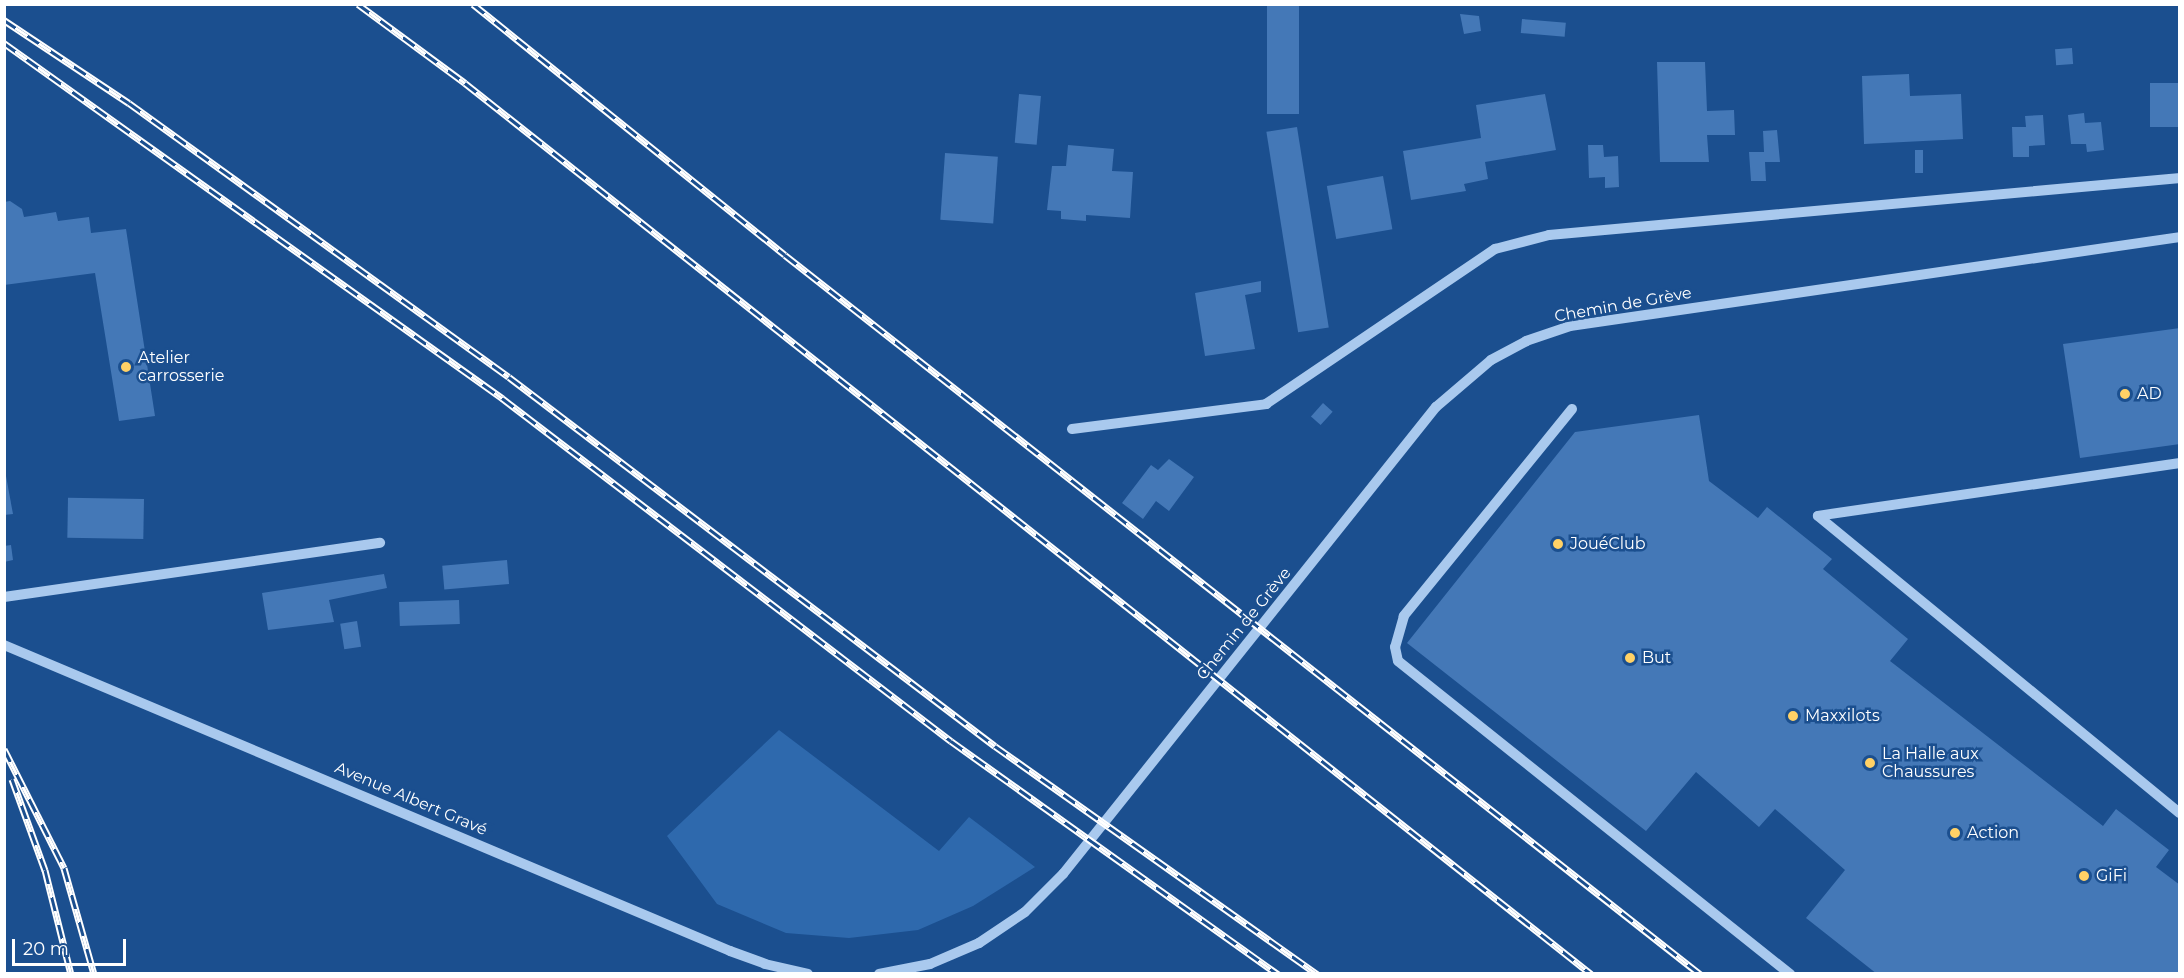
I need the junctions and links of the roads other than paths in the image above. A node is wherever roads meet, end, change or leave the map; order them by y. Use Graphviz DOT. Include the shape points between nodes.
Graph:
graph roads {
  1 [pos="2180,178"];
  2 [pos="2180,237"];
  3 [pos="1572,409"];
  4 [pos="1072,429"];
  5 [pos="2180,464"];
  6 [pos="380,543"];
  7 [pos="4,597"];
  8 [pos="4,645"];
  9 [pos="2180,813"];
  10 [pos="808,974"];
  11 [pos="879,974"];
  12 [pos="1790,974"];
  1 -- 4 [label="street" via="1549,236 1495,249 1266,404"];
  2 -- 11 [label="street, Chemin de Grève" via="1570,326 1526,341 1491,360 1436,407 1063,874 1025,912 979,943 930,964"];
  3 -- 12 [label="street" via="1404,616 1395,647 1398,661"];
  5 -- 9 [label="street" via="1818,516"];
  6 -- 7 [label="street"];
  8 -- 10 [label="street, Avenue Albert Gravé" via="730,951"];
}
